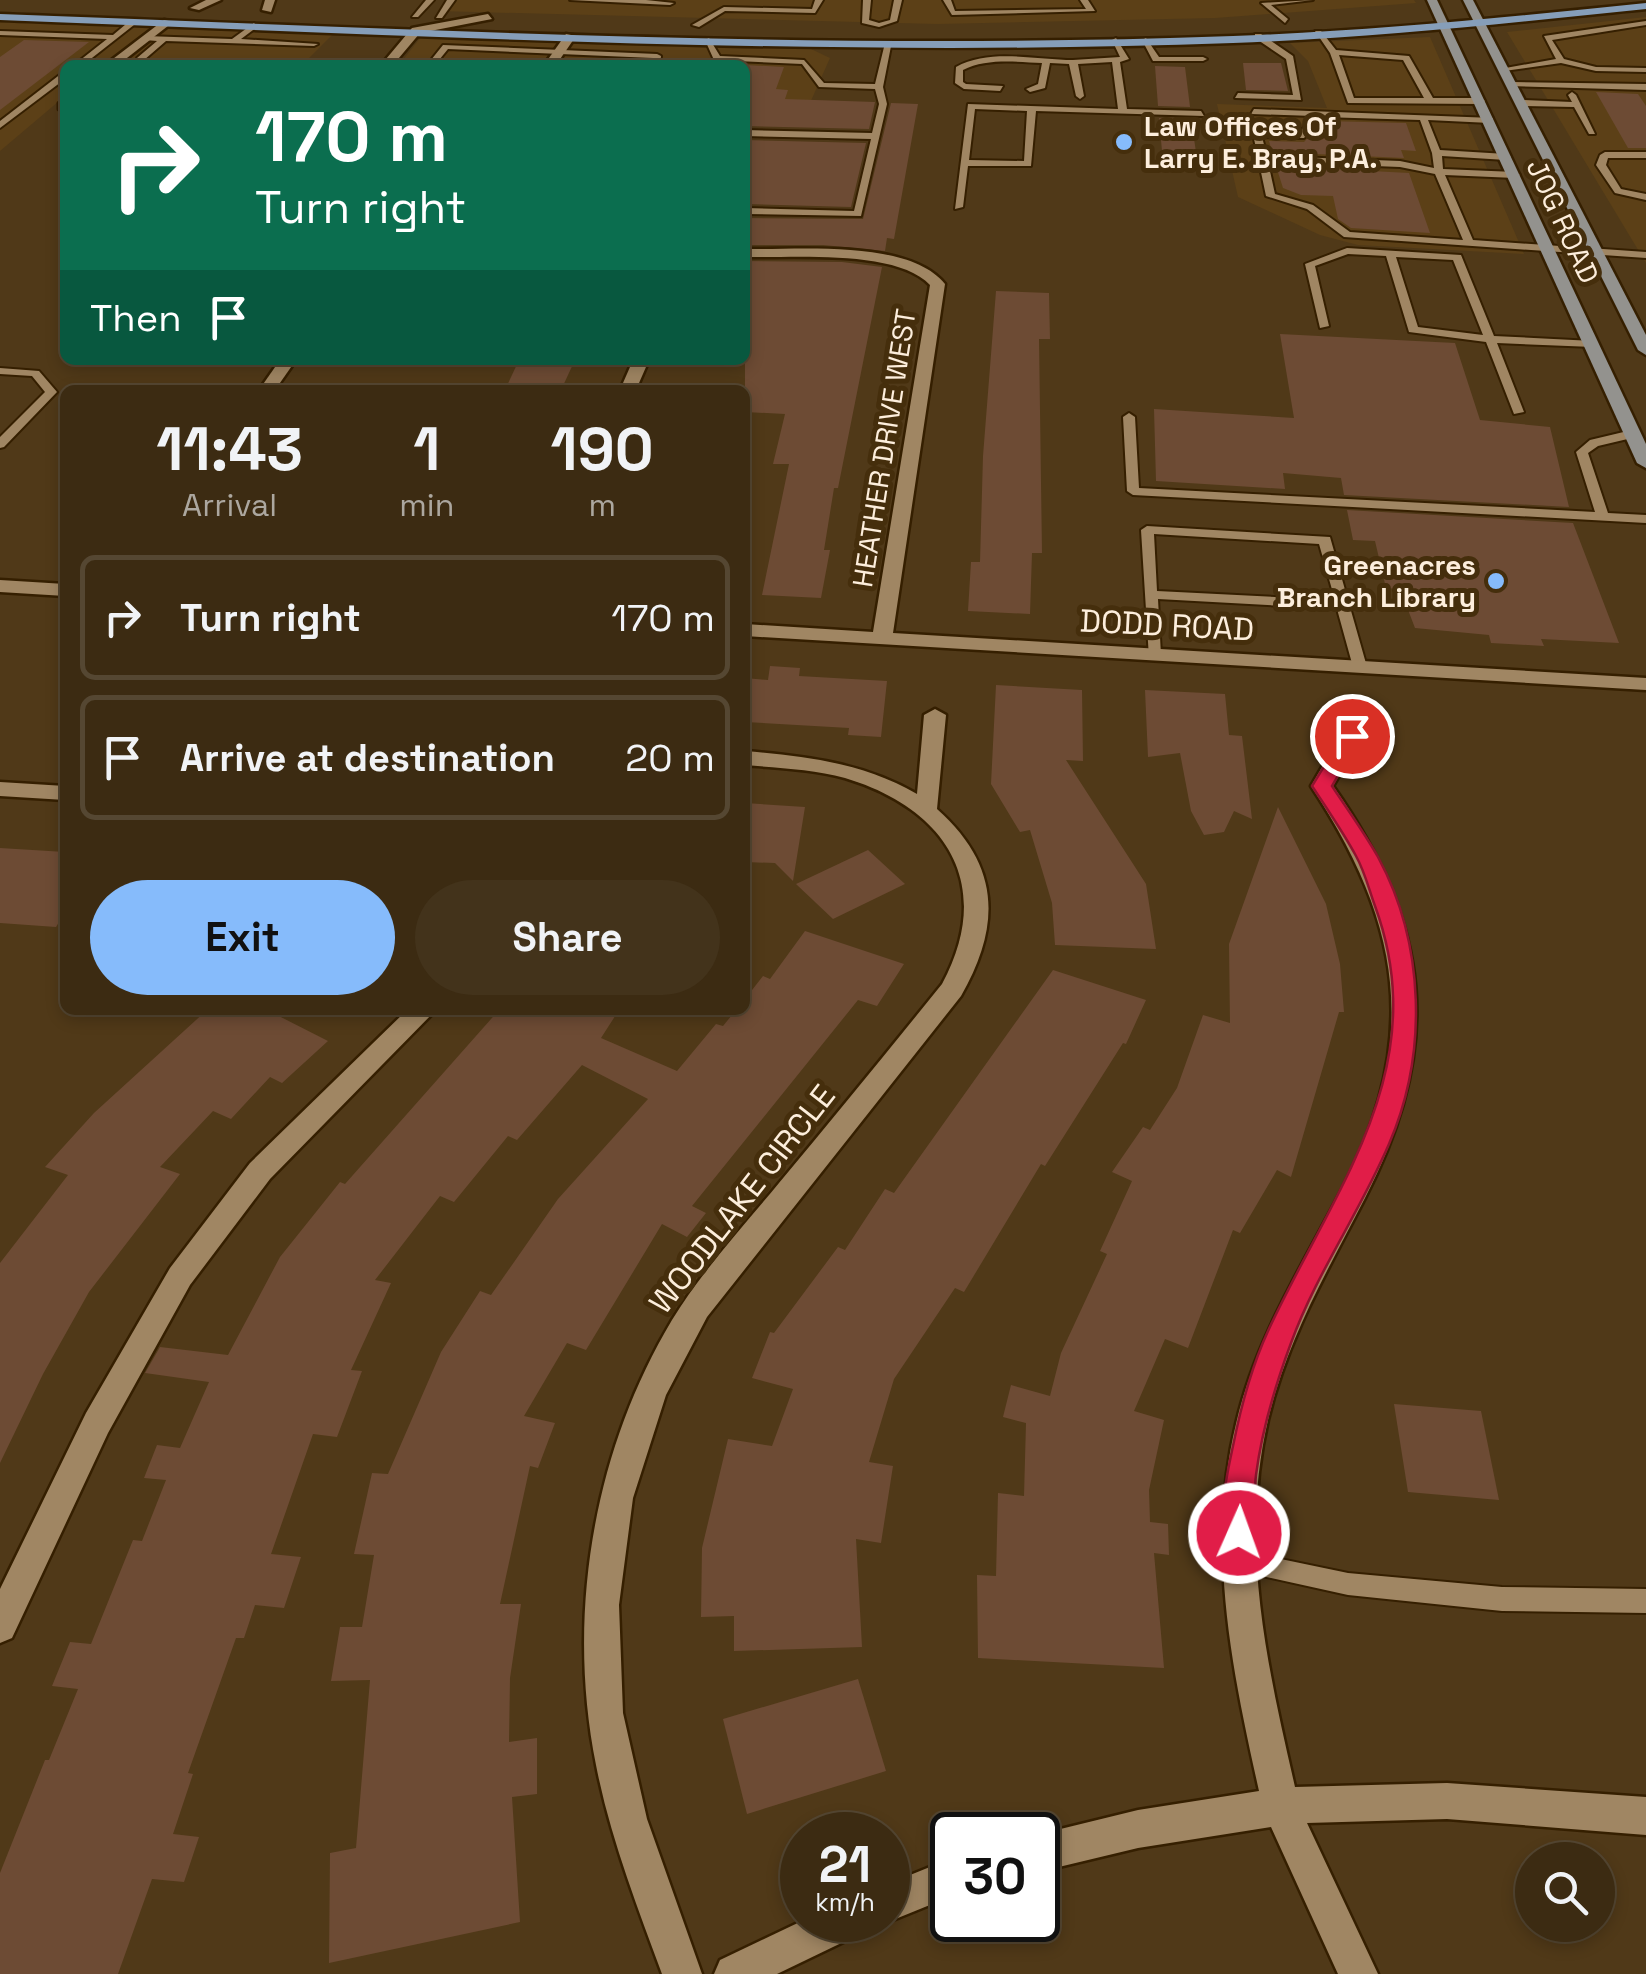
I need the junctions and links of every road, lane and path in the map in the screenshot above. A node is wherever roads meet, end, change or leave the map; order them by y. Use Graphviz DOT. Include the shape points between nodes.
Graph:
graph roads {
  1 [pos="216,0"];
  2 [pos="430,0"];
  3 [pos="450,0"];
  4 [pos="574,0"];
  5 [pos="819,0"];
  6 [pos="868,0"];
  7 [pos="898,0"];
  8 [pos="947,0"];
  9 [pos="1084,0"];
  10 [pos="1309,0"];
  11 [pos="1568,0"];
  12 [pos="1262,2"];
  13 [pos="670,3"];
  14 [pos="726,4"];
  15 [pos="1470,4"];
  16 [pos="1520,4"];
  17 [pos="268,5"];
  18 [pos="1646,6"];
  19 [pos="178,7"];
  20 [pos="1492,7"];
  21 [pos="195,8"];
  22 [pos="231,9"];
  23 [pos="249,10"];
  24 [pos="285,11"];
  25 [pos="1435,12"];
  26 [pos="397,14"];
  27 [pos="416,15"];
  28 [pos="438,16"];
  29 [pos="0,17"];
  30 [pos="488,18"];
  31 [pos="507,18"];
  32 [pos="1285,20"];
  33 [pos="1302,20"];
  34 [pos="135,21"];
  35 [pos="1268,21"];
  36 [pos="168,22"];
  37 [pos="1480,22"];
  38 [pos="1646,24"];
  39 [pos="254,25"];
  40 [pos="676,25"];
  41 [pos="696,26"];
  42 [pos="726,26"];
  43 [pos="880,27"];
  44 [pos="853,29"];
  45 [pos="416,30"];
  46 [pos="0,32"];
  47 [pos="14,33"];
  48 [pos="1318,33"];
  49 [pos="115,36"];
  50 [pos="570,36"];
  51 [pos="1258,36"];
  52 [pos="148,38"];
  53 [pos="164,38"];
  54 [pos="708,40"];
  55 [pos="1116,40"];
  56 [pos="1146,40"];
  57 [pos="234,41"];
  58 [pos="0,43"];
  59 [pos="889,43"];
  60 [pos="314,44"];
  61 [pos="559,52"];
  62 [pos="1334,52"];
  63 [pos="141,58"];
  64 [pos="1116,59"];
  65 [pos="1203,59"];
  66 [pos="84,60"];
  67 [pos="119,60"];
  68 [pos="391,60"];
  69 [pos="435,60"];
  70 [pos="553,60"];
  71 [pos="657,60"];
  72 [pos="714,60"];
  73 [pos="1561,61"];
  74 [pos="750,62"];
  75 [pos="1046,62"];
  76 [pos="1073,62"];
  77 [pos="1504,68"];
  78 [pos="1646,70"];
  79 [pos="60,79"];
  80 [pos="1512,84"];
  81 [pos="1567,86"];
  82 [pos="879,87"];
  83 [pos="1646,87"];
  84 [pos="1000,88"];
  85 [pos="1030,89"];
  86 [pos="1080,96"];
  87 [pos="1238,96"];
  88 [pos="1429,99"];
  89 [pos="1481,102"];
  90 [pos="1521,103"];
  91 [pos="1577,105"];
  92 [pos="1032,107"];
  93 [pos="1123,111"];
  94 [pos="1254,112"];
  95 [pos="1201,114"];
  96 [pos="1320,114"];
  97 [pos="1423,118"];
  98 [pos="1490,120"];
  99 [pos="0,126"];
  100 [pos="1592,132"];
  101 [pos="750,133"];
  102 [pos="876,136"];
  103 [pos="1437,153"];
  104 [pos="1646,155"];
  105 [pos="1506,156"];
  106 [pos="1263,159"];
  107 [pos="964,163"];
  108 [pos="1439,172"];
  109 [pos="1515,175"];
  110 [pos="1643,196"];
  111 [pos="1646,207"];
  112 [pos="958,208"];
  113 [pos="750,212"];
  114 [pos="1469,242"];
  115 [pos="1548,246"];
  116 [pos="750,253"];
  117 [pos="1390,253"];
  118 [pos="1597,253"];
  119 [pos="1646,255"];
  120 [pos="1324,326"];
  121 [pos="1490,339"];
  122 [pos="1593,344"];
  123 [pos="1646,350"];
  124 [pos="0,371"];
  125 [pos="1518,412"];
  126 [pos="1129,418"];
  127 [pos="1632,434"];
  128 [pos="0,444"];
  129 [pos="1646,463"];
  130 [pos="1602,514"];
  131 [pos="1646,519"];
  132 [pos="0,586"];
  133 [pos="60,590"];
  134 [pos="1151,596"];
  135 [pos="1343,605"];
  136 [pos="750,630"];
  137 [pos="882,638"];
  138 [pos="1154,655"];
  139 [pos="1360,667"];
  140 [pos="1646,684"];
  141 [pos="935,715"];
  142 [pos="1352,736"];
  143 [pos="750,758"];
  144 [pos="0,790"];
  145 [pos="60,793"];
  146 [pos="926,811"];
  147 [pos="418,1015"];
  148 [pos="1238,1561"];
  149 [pos="1646,1601"];
  150 [pos="0,1626"];
  151 [pos="1282,1806"];
  152 [pos="1646,1816"];
  153 [pos="1060,1847"];
  154 [pos="800,1942"];
  155 [pos="682,1974"];
  156 [pos="734,1974"];
  157 [pos="1358,1974"];
  1 -- 21 [label="street"];
  2 -- 27 [label="lane"];
  3 -- 28 [label="lane"];
  4 -- 13 [label="lane"];
  5 -- 14 [label="lane" via="816,12"];
  6 -- 43 [label="lane" via="864,20"];
  7 -- 43 [label="lane" via="894,21"];
  8 -- 9 [label="lane" via="952,13 1091,11"];
  10 -- 12 [label="lane"];
  11 -- 16 [label="main road"];
  12 -- 32 [label="lane"];
  14 -- 41 [label="lane"];
  15 -- 20 [label="main road"];
  15 -- 25 [label="main road"];
  15 -- 37 [label="main road, JOG ROAD"];
  17 -- 23 [label="main road"];
  17 -- 24 [label="main road"];
  18 -- 37 [label="main road"];
  19 -- 21 [label="main road"];
  21 -- 22 [label="main road"];
  25 -- 37 [label="main road"];
  25 -- 48 [label="main road"];
  25 -- 89 [label="main road, JOG ROAD"];
  26 -- 27 [label="main road"];
  27 -- 28 [label="main road"];
  27 -- 36 [label="main road" via="389,23"];
  28 -- 30 [label="main road"];
  29 -- 34 [label="main road"];
  30 -- 31 [label="main road"];
  30 -- 45 [label="street"];
  32 -- 33 [label="main road"];
  32 -- 35 [label="main road"];
  34 -- 36 [label="main road"];
  34 -- 49 [label="lane"];
  36 -- 39 [label="main road"];
  36 -- 52 [label="street"];
  37 -- 77 [label="main road, JOG ROAD"];
  38 -- 73 [label="lane" via="1547,38"];
  39 -- 45 [label="main road"];
  39 -- 57 [label="lane"];
  40 -- 41 [label="main road"];
  41 -- 42 [label="main road"];
  43 -- 44 [label="main road"];
  43 -- 50 [label="main road" via="897,29 854,37"];
  45 -- 50 [label="main road"];
  45 -- 68 [label="street"];
  46 -- 47 [label="lane"];
  47 -- 49 [label="lane"];
  47 -- 58 [label="lane"];
  48 -- 51 [label="main road"];
  48 -- 62 [label="lane"];
  49 -- 66 [label="lane"];
  50 -- 54 [label="main road"];
  50 -- 61 [label="street"];
  51 -- 56 [label="main road"];
  51 -- 87 [label="lane" via="1290,58 1298,98"];
  52 -- 53 [label="lane"];
  52 -- 67 [label="street"];
  53 -- 57 [label="lane"];
  53 -- 63 [label="lane"];
  54 -- 59 [label="main road"];
  54 -- 72 [label="lane"];
  55 -- 56 [label="main road"];
  55 -- 59 [label="main road"];
  55 -- 64 [label="lane" via="1125,59"];
  56 -- 65 [label="lane" via="1156,59"];
  57 -- 60 [label="lane"];
  59 -- 82 [label="lane"];
  61 -- 69 [label="lane" via="446,47"];
  61 -- 70 [label="street"];
  61 -- 71 [label="lane"];
  62 -- 88 [label="lane" via="1406,58"];
  62 -- 88 [label="lane" via="1351,102"];
  64 -- 76 [label="lane"];
  64 -- 93 [label="lane"];
  73 -- 77 [label="lane"];
  73 -- 78 [label="lane"];
  74 -- 82 [label="lane" via="804,62 822,85"];
  75 -- 76 [label="lane"];
  75 -- 84 [label="lane" via="970,62 958,70 964,86"];
  75 -- 85 [label="lane" via="1046,81"];
  76 -- 86 [label="lane"];
  77 -- 80 [label="main road, JOG ROAD"];
  79 -- 99 [label="lane"];
  80 -- 81 [label="lane"];
  80 -- 90 [label="main road, JOG ROAD"];
  81 -- 83 [label="lane"];
  81 -- 91 [label="lane"];
  82 -- 102 [label="lane" via="883,104"];
  88 -- 89 [label="lane"];
  89 -- 98 [label="main road, JOG ROAD"];
  90 -- 91 [label="lane"];
  90 -- 118 [label="main road, JOG ROAD"];
  91 -- 100 [label="lane"];
  92 -- 93 [label="lane"];
  92 -- 107 [label="lane" via="971,106"];
  92 -- 107 [label="lane" via="1028,164"];
  93 -- 95 [label="lane"];
  94 -- 96 [label="lane"];
  96 -- 97 [label="lane"];
  96 -- 106 [label="lane" via="1300,136 1257,134"];
  97 -- 98 [label="lane"];
  97 -- 103 [label="lane"];
  98 -- 105 [label="main road, JOG ROAD"];
  101 -- 102 [label="lane"];
  102 -- 113 [label="lane" via="858,214"];
  103 -- 105 [label="lane"];
  103 -- 108 [label="lane"];
  104 -- 110 [label="lane" via="1605,154 1601,165 1618,191"];
  105 -- 109 [label="main road, JOG ROAD"];
  106 -- 108 [label="lane" via="1400,164"];
  106 -- 114 [label="lane" via="1271,196 1310,208 1347,236"];
  107 -- 112 [label="lane"];
  108 -- 109 [label="lane"];
  108 -- 114 [label="lane"];
  109 -- 115 [label="main road, JOG ROAD"];
  110 -- 111 [label="lane"];
  114 -- 115 [label="lane"];
  115 -- 118 [label="lane"];
  115 -- 122 [label="main road, JOG ROAD"];
  116 -- 137 [label="street, HEATHER DRIVE WEST" via="885,259 928,270 938,284"];
  117 -- 120 [label="lane" via="1347,251 1310,264"];
  117 -- 121 [label="lane" via="1456,257"];
  117 -- 121 [label="lane" via="1414,330"];
  118 -- 119 [label="lane"];
  118 -- 123 [label="main road, JOG ROAD"];
  121 -- 122 [label="lane"];
  121 -- 125 [label="lane"];
  122 -- 127 [label="main road, JOG ROAD"];
  124 -- 128 [label="lane" via="35,372 51,392"];
  126 -- 130 [label="lane" via="1133,491"];
  127 -- 129 [label="main road, JOG ROAD"];
  127 -- 130 [label="lane" via="1582,452"];
  130 -- 131 [label="lane"];
  132 -- 133 [label="street"];
  134 -- 135 [label="lane"];
  134 -- 135 [label="lane" via="1147,530 1325,540"];
  134 -- 138 [label="lane"];
  135 -- 139 [label="lane"];
  136 -- 137 [label="street, DODD ROAD"];
  137 -- 138 [label="street, DODD ROAD"];
  138 -- 139 [label="street, DODD ROAD"];
  139 -- 140 [label="street, DODD ROAD"];
  141 -- 146 [label="street"];
  142 -- 148 [label="street" via="1322,786 1372,865 1396,934 1405,994 1402,1058 1377,1145 1280,1334 1256,1401 1241,1477"];
  143 -- 146 [label="street, WOODLAKE CIRCLE" via="853,774"];
  144 -- 145 [label="street"];
  146 -- 155 [label="street, WOODLAKE CIRCLE" via="970,863 980,895 974,953 952,990 714,1284 674,1345 642,1414 618,1491 603,1647 613,1761 639,1862"];
  147 -- 150 [label="street" via="284,1142 170,1291 109,1396"];
  148 -- 149 [label="lane" via="1348,1584 1482,1598"];
  148 -- 151 [label="street" via="1246,1653"];
  151 -- 152 [label="street" via="1444,1800"];
  151 -- 153 [label="street" via="1125,1829"];
  151 -- 157 [label="street"];
  154 -- 156 [label="street"];
}
